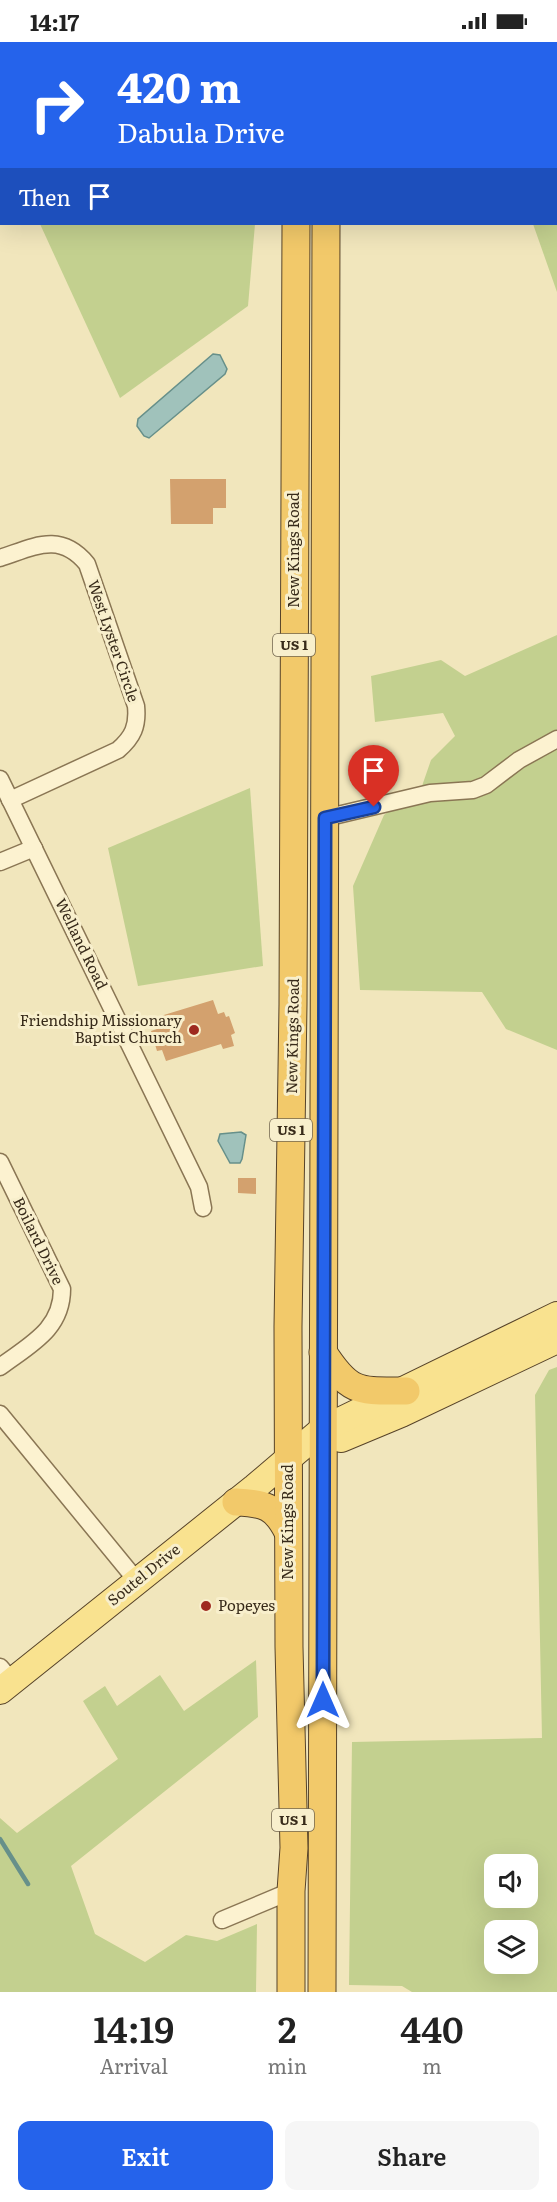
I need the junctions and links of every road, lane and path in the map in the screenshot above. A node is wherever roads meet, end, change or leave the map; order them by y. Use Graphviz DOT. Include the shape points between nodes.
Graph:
graph roads {
  1 [pos="296,225"];
  2 [pos="326,225"];
  3 [pos="326,453"];
  4 [pos="294,454"];
  5 [pos="0,558"];
  6 [pos="557,739"];
  7 [pos="0,779"];
  8 [pos="10,800"];
  9 [pos="325,818"];
  10 [pos="34,848"];
  11 [pos="0,862"];
  12 [pos="324,1001"];
  13 [pos="293,1004"];
  14 [pos="0,1162"];
  15 [pos="203,1208"];
  16 [pos="557,1315"];
  17 [pos="557,1340"];
  18 [pos="323,1352"];
  19 [pos="0,1367"];
  20 [pos="406,1391"];
  21 [pos="0,1414"];
  22 [pos="323,1438"];
  23 [pos="288,1460"];
  24 [pos="236,1502"];
  25 [pos="288,1532"];
  26 [pos="137,1581"];
  27 [pos="4,1680"];
  28 [pos="294,1848"];
  29 [pos="322,1856"];
  30 [pos="291,1891"];
  31 [pos="222,1920"];
  32 [pos="291,1992"];
  33 [pos="322,1992"];
  1 -- 4 [label="highway, New Kings Road / US 1"];
  2 -- 3 [label="highway, New Kings Road / US 1"];
  3 -- 4 [label="street"];
  3 -- 9 [label="highway, New Kings Road / US 1"];
  4 -- 13 [label="highway, New Kings Road / US 1"];
  5 -- 8 [label="street, West Lyster Circle" via="43,544 70,548 79,555 87,564 136,706 135,729 118,750"];
  6 -- 9 [label="street" via="473,790 420,795"];
  7 -- 8 [label="street, Welland Road"];
  8 -- 10 [label="street, Welland Road"];
  9 -- 12 [label="highway, New Kings Road / US 1"];
  10 -- 11 [label="street"];
  10 -- 15 [label="street, Welland Road" via="199,1187"];
  12 -- 13 [label="street"];
  12 -- 18 [label="highway, New Kings Road / US 1"];
  13 -- 23 [label="highway, New Kings Road / US 1"];
  14 -- 19 [label="street, Boilard Drive" via="62,1289 62,1305 55,1321"];
  16 -- 20 [label="main road, Soutel Drive"];
  17 -- 22 [label="main road, Soutel Drive" via="401,1414"];
  18 -- 20 [label="highway" via="349,1384 364,1391"];
  18 -- 22 [label="highway, New Kings Road / US 1"];
  20 -- 22 [label="main road, Soutel Drive"];
  21 -- 26 [label="street"];
  22 -- 23 [label="main road, Soutel Drive"];
  22 -- 29 [label="highway, New Kings Road / US 1"];
  23 -- 24 [label="main road, Soutel Drive"];
  23 -- 25 [label="highway, New Kings Road / US 1"];
  24 -- 25 [label="highway" via="272,1509"];
  24 -- 26 [label="main road, Soutel Drive"];
  25 -- 28 [label="highway, New Kings Road / US 1"];
  26 -- 27 [label="main road, Soutel Drive"];
  28 -- 29 [label="street"];
  28 -- 30 [label="highway, New Kings Road / US 1"];
  29 -- 33 [label="highway, New Kings Road / US 1"];
  30 -- 31 [label="street"];
  30 -- 32 [label="highway, New Kings Road / US 1"];
}
